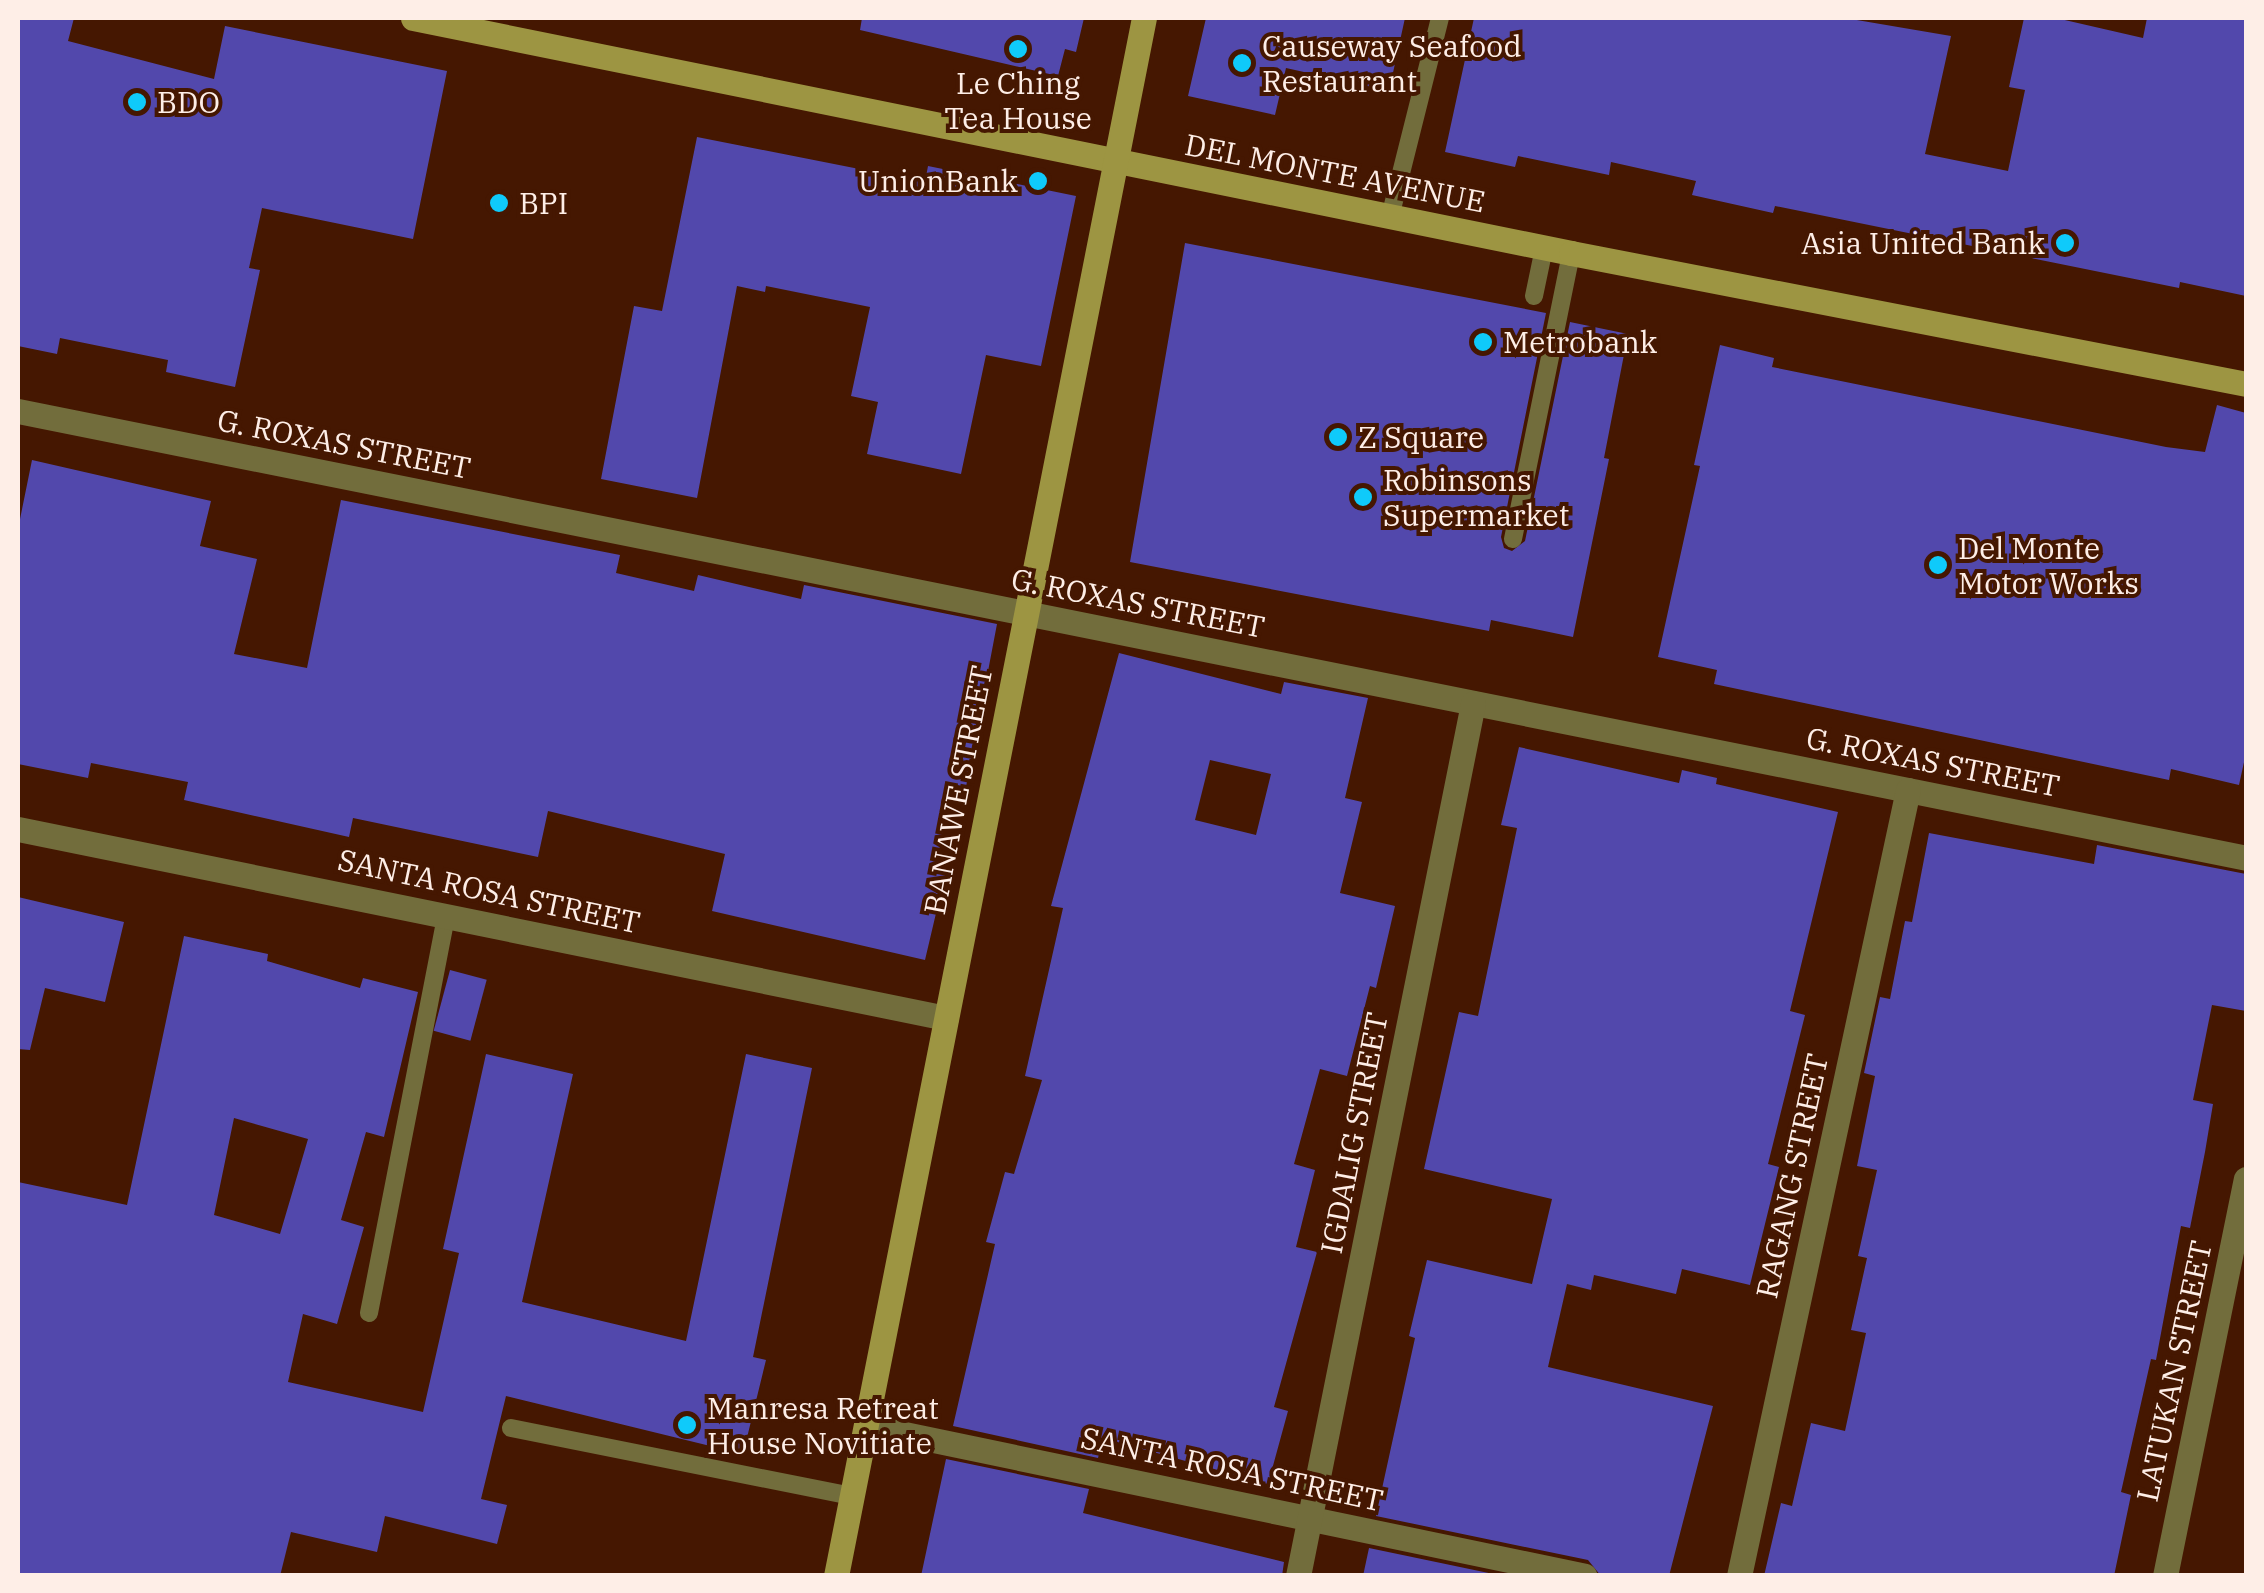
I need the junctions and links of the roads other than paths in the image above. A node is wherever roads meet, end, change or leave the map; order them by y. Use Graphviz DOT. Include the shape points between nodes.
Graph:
graph roads {
  1 [pos="413,18"];
  2 [pos="1144,18"];
  3 [pos="1440,18"];
  4 [pos="1114,162"];
  5 [pos="1390,217"];
  6 [pos="1544,248"];
  7 [pos="1571,254"];
  8 [pos="1534,296"];
  9 [pos="2246,384"];
  10 [pos="18,412"];
  11 [pos="1513,539"];
  12 [pos="1025,613"];
  13 [pos="1474,703"];
  14 [pos="1908,790"];
  15 [pos="18,829"];
  16 [pos="2246,858"];
  17 [pos="446,916"];
  18 [pos="946,1018"];
  19 [pos="2246,1179"];
  20 [pos="369,1313"];
  21 [pos="866,1426"];
  22 [pos="511,1428"];
  23 [pos="852,1496"];
  24 [pos="1310,1519"];
  25 [pos="836,1576"];
  26 [pos="1298,1576"];
  27 [pos="1585,1576"];
  28 [pos="1739,1576"];
  29 [pos="2166,1576"];
  1 -- 4 [label="main road, DEL MONTE AVENUE"];
  2 -- 4 [label="main road, BANAWE STREET"];
  3 -- 5 [label="lane"];
  4 -- 5 [label="main road, DEL MONTE AVENUE"];
  4 -- 12 [label="main road, BANAWE STREET"];
  5 -- 6 [label="main road, DEL MONTE AVENUE"];
  6 -- 7 [label="main road, DEL MONTE AVENUE"];
  6 -- 8 [label="lane"];
  7 -- 9 [label="main road, DEL MONTE AVENUE"];
  7 -- 11 [label="lane"];
  10 -- 12 [label="street, G. ROXAS STREET"];
  12 -- 13 [label="street, G. ROXAS STREET"];
  12 -- 18 [label="main road, BANAWE STREET"];
  13 -- 14 [label="street, G. ROXAS STREET"];
  13 -- 24 [label="street, IGDALIG STREET"];
  14 -- 16 [label="street, G. ROXAS STREET"];
  14 -- 28 [label="street, RAGANG STREET"];
  15 -- 17 [label="street, SANTA ROSA STREET"];
  17 -- 18 [label="street, SANTA ROSA STREET"];
  17 -- 20 [label="lane"];
  18 -- 21 [label="main road, BANAWE STREET"];
  19 -- 29 [label="street, LATUKAN STREET"];
  21 -- 23 [label="main road, BANAWE STREET"];
  21 -- 24 [label="street, SANTA ROSA STREET"];
  22 -- 23 [label="lane"];
  23 -- 25 [label="main road, BANAWE STREET"];
  24 -- 26 [label="street, IGDALIG STREET"];
  24 -- 27 [label="street, SANTA ROSA STREET"];
}
